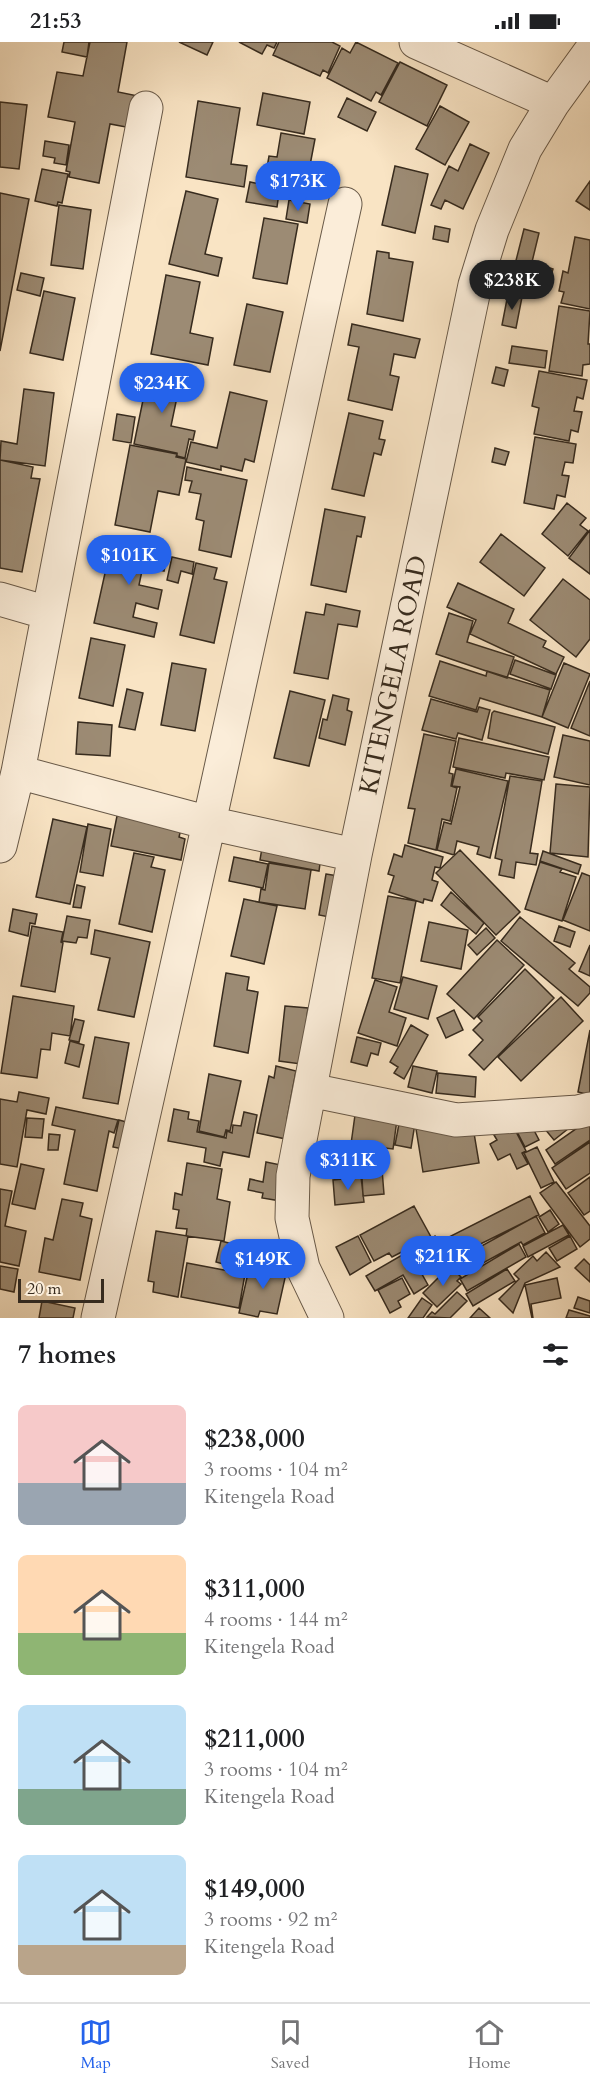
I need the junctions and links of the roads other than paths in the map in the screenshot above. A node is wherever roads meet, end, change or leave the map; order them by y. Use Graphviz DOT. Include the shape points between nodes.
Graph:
graph roads {
  1 [pos="416,42"];
  2 [pos="590,52"];
  3 [pos="553,103"];
  4 [pos="146,108"];
  5 [pos="345,204"];
  6 [pos="0,599"];
  7 [pos="48,613"];
  8 [pos="18,772"];
  9 [pos="209,824"];
  10 [pos="0,846"];
  11 [pos="355,855"];
  12 [pos="310,1090"];
  13 [pos="590,1109"];
  14 [pos="98,1318"];
  15 [pos="327,1318"];
  1 -- 3 [label="street"];
  2 -- 3 [label="street, KITENGELA ROAD"];
  3 -- 11 [label="street, KITENGELA ROAD" via="525,150 492,230 475,285"];
  4 -- 7 [label="street"];
  5 -- 9 [label="street"];
  6 -- 7 [label="street"];
  7 -- 8 [label="street"];
  8 -- 9 [label="street"];
  8 -- 10 [label="street"];
  9 -- 11 [label="street"];
  9 -- 14 [label="street"];
  11 -- 12 [label="street, KITENGELA ROAD"];
  12 -- 13 [label="street" via="456,1120"];
  12 -- 15 [label="street, KITENGELA ROAD" via="293,1176 292,1218 303,1268"];
}
